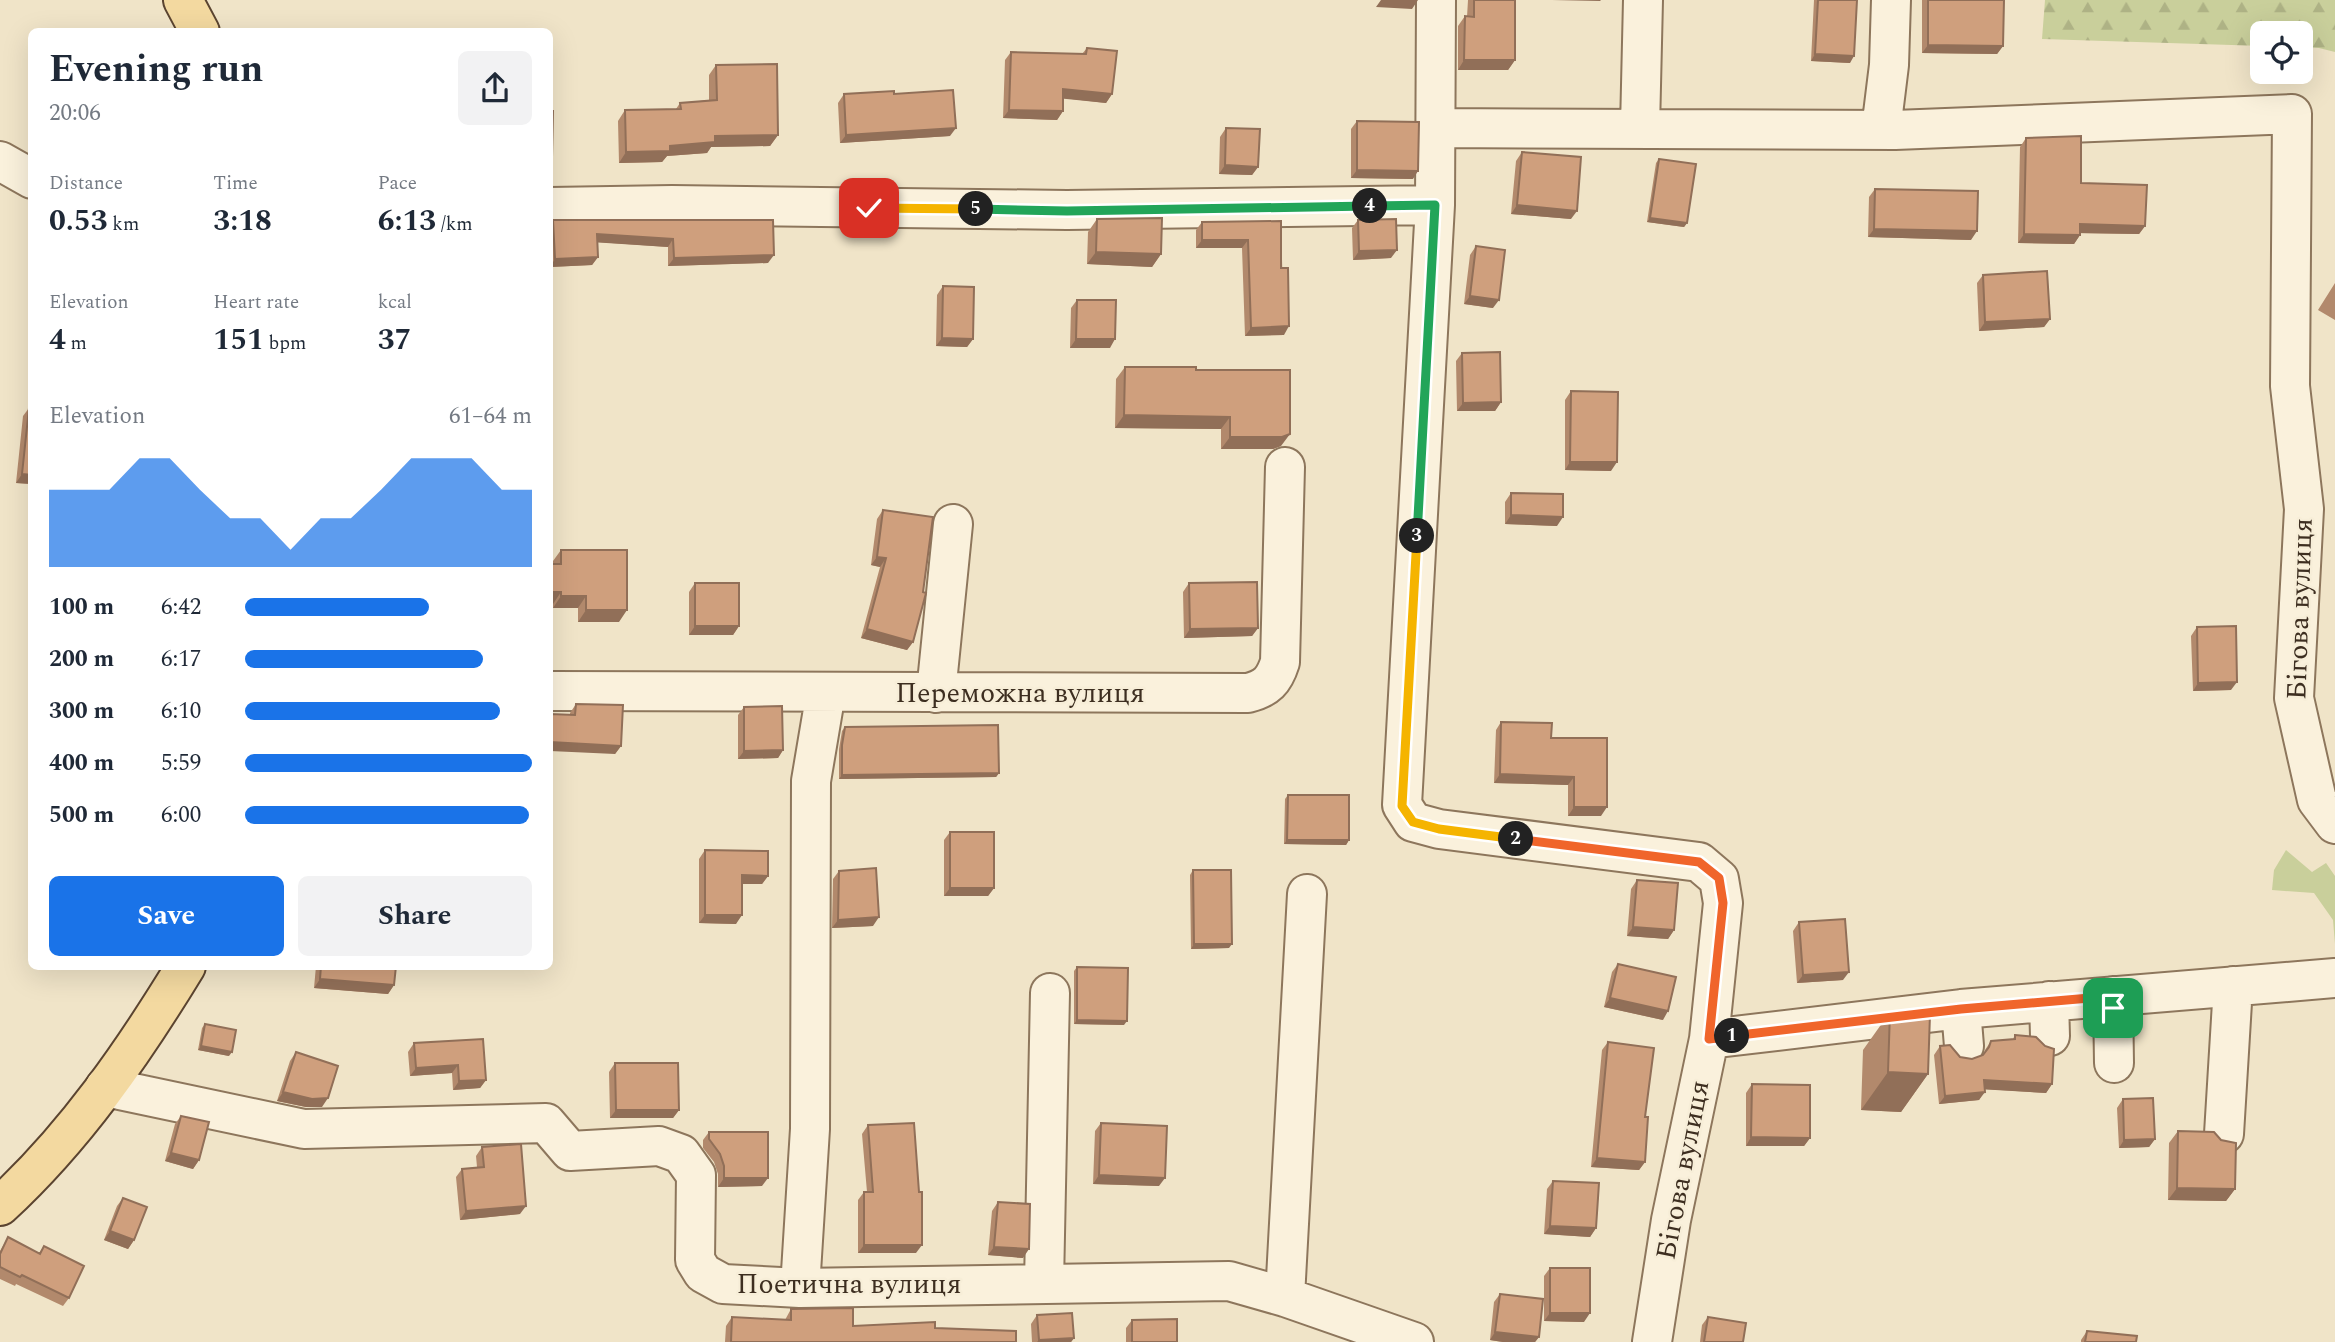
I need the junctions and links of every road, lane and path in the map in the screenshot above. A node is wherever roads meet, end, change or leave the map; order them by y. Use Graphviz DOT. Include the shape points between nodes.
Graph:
graph roads {
  1 [pos="1436,0"];
  2 [pos="1643,0"];
  3 [pos="1891,0"];
  4 [pos="1435,128"];
  5 [pos="1640,128"];
  6 [pos="1881,130"];
  7 [pos="0,161"];
  8 [pos="28,177"];
  9 [pos="1435,205"];
  10 [pos="553,207"];
  11 [pos="1284,467"];
  12 [pos="953,524"];
  13 [pos="553,691"];
  14 [pos="826,692"];
  15 [pos="936,693"];
  16 [pos="2329,798"];
  17 [pos="1307,894"];
  18 [pos="184,970"];
  19 [pos="2335,978"];
  20 [pos="2233,986"];
  21 [pos="1050,993"];
  22 [pos="2113,996"];
  23 [pos="1961,1009"];
  24 [pos="1709,1039"];
  25 [pos="1964,1046"];
  26 [pos="2114,1063"];
  27 [pos="105,1087"];
  28 [pos="2224,1135"];
  29 [pos="0,1206"];
  30 [pos="1044,1283"];
  31 [pos="800,1288"];
  32 [pos="1285,1297"];
  33 [pos="1414,1342"];
  34 [pos="1652,1342"];
  1 -- 4 [label="street, Бігова вулиця"];
  2 -- 5 [label="street"];
  3 -- 6 [label="street"];
  4 -- 5 [label="street"];
  4 -- 9 [label="street, Бігова вулиця"];
  5 -- 6 [label="street"];
  6 -- 16 [label="street, Бігова вулиця" via="2292,114 2290,386 2304,509 2294,698"];
  7 -- 8 [label="street"];
  9 -- 10 [label="street" via="1067,211"];
  9 -- 24 [label="street, Бігова вулиця" via="1402,806 1413,822 1439,829 1699,862 1719,878 1723,903"];
  11 -- 15 [label="street, Переможна вулиця" via="1280,662 1275,678 1264,689 1248,693"];
  12 -- 15 [label="street"];
  13 -- 14 [label="street, Переможна вулиця"];
  14 -- 15 [label="street, Переможна вулиця"];
  14 -- 31 [label="street" via="811,781 810,1129"];
  17 -- 32 [label="street"];
  18 -- 27 [label="main road"];
  19 -- 20 [label="street"];
  20 -- 22 [label="street"];
  20 -- 28 [label="street"];
  21 -- 30 [label="street"];
  22 -- 23 [label="street" via="2050,1019"];
  22 -- 26 [label="street"];
  23 -- 24 [label="street"];
  23 -- 25 [label="street"];
  24 -- 34 [label="street, Бігова вулиця" via="1671,1220"];
  27 -- 29 [label="main road" via="48,1159"];
  27 -- 31 [label="street, Поетична вулиця" via="304,1129 546,1123 570,1151 659,1146 681,1154 696,1175 695,1260 703,1273 723,1284"];
  30 -- 31 [label="street, Поетична вулиця"];
  30 -- 32 [label="street, Поетична вулиця" via="1229,1281"];
  32 -- 33 [label="street, Поетична вулиця"];
}
